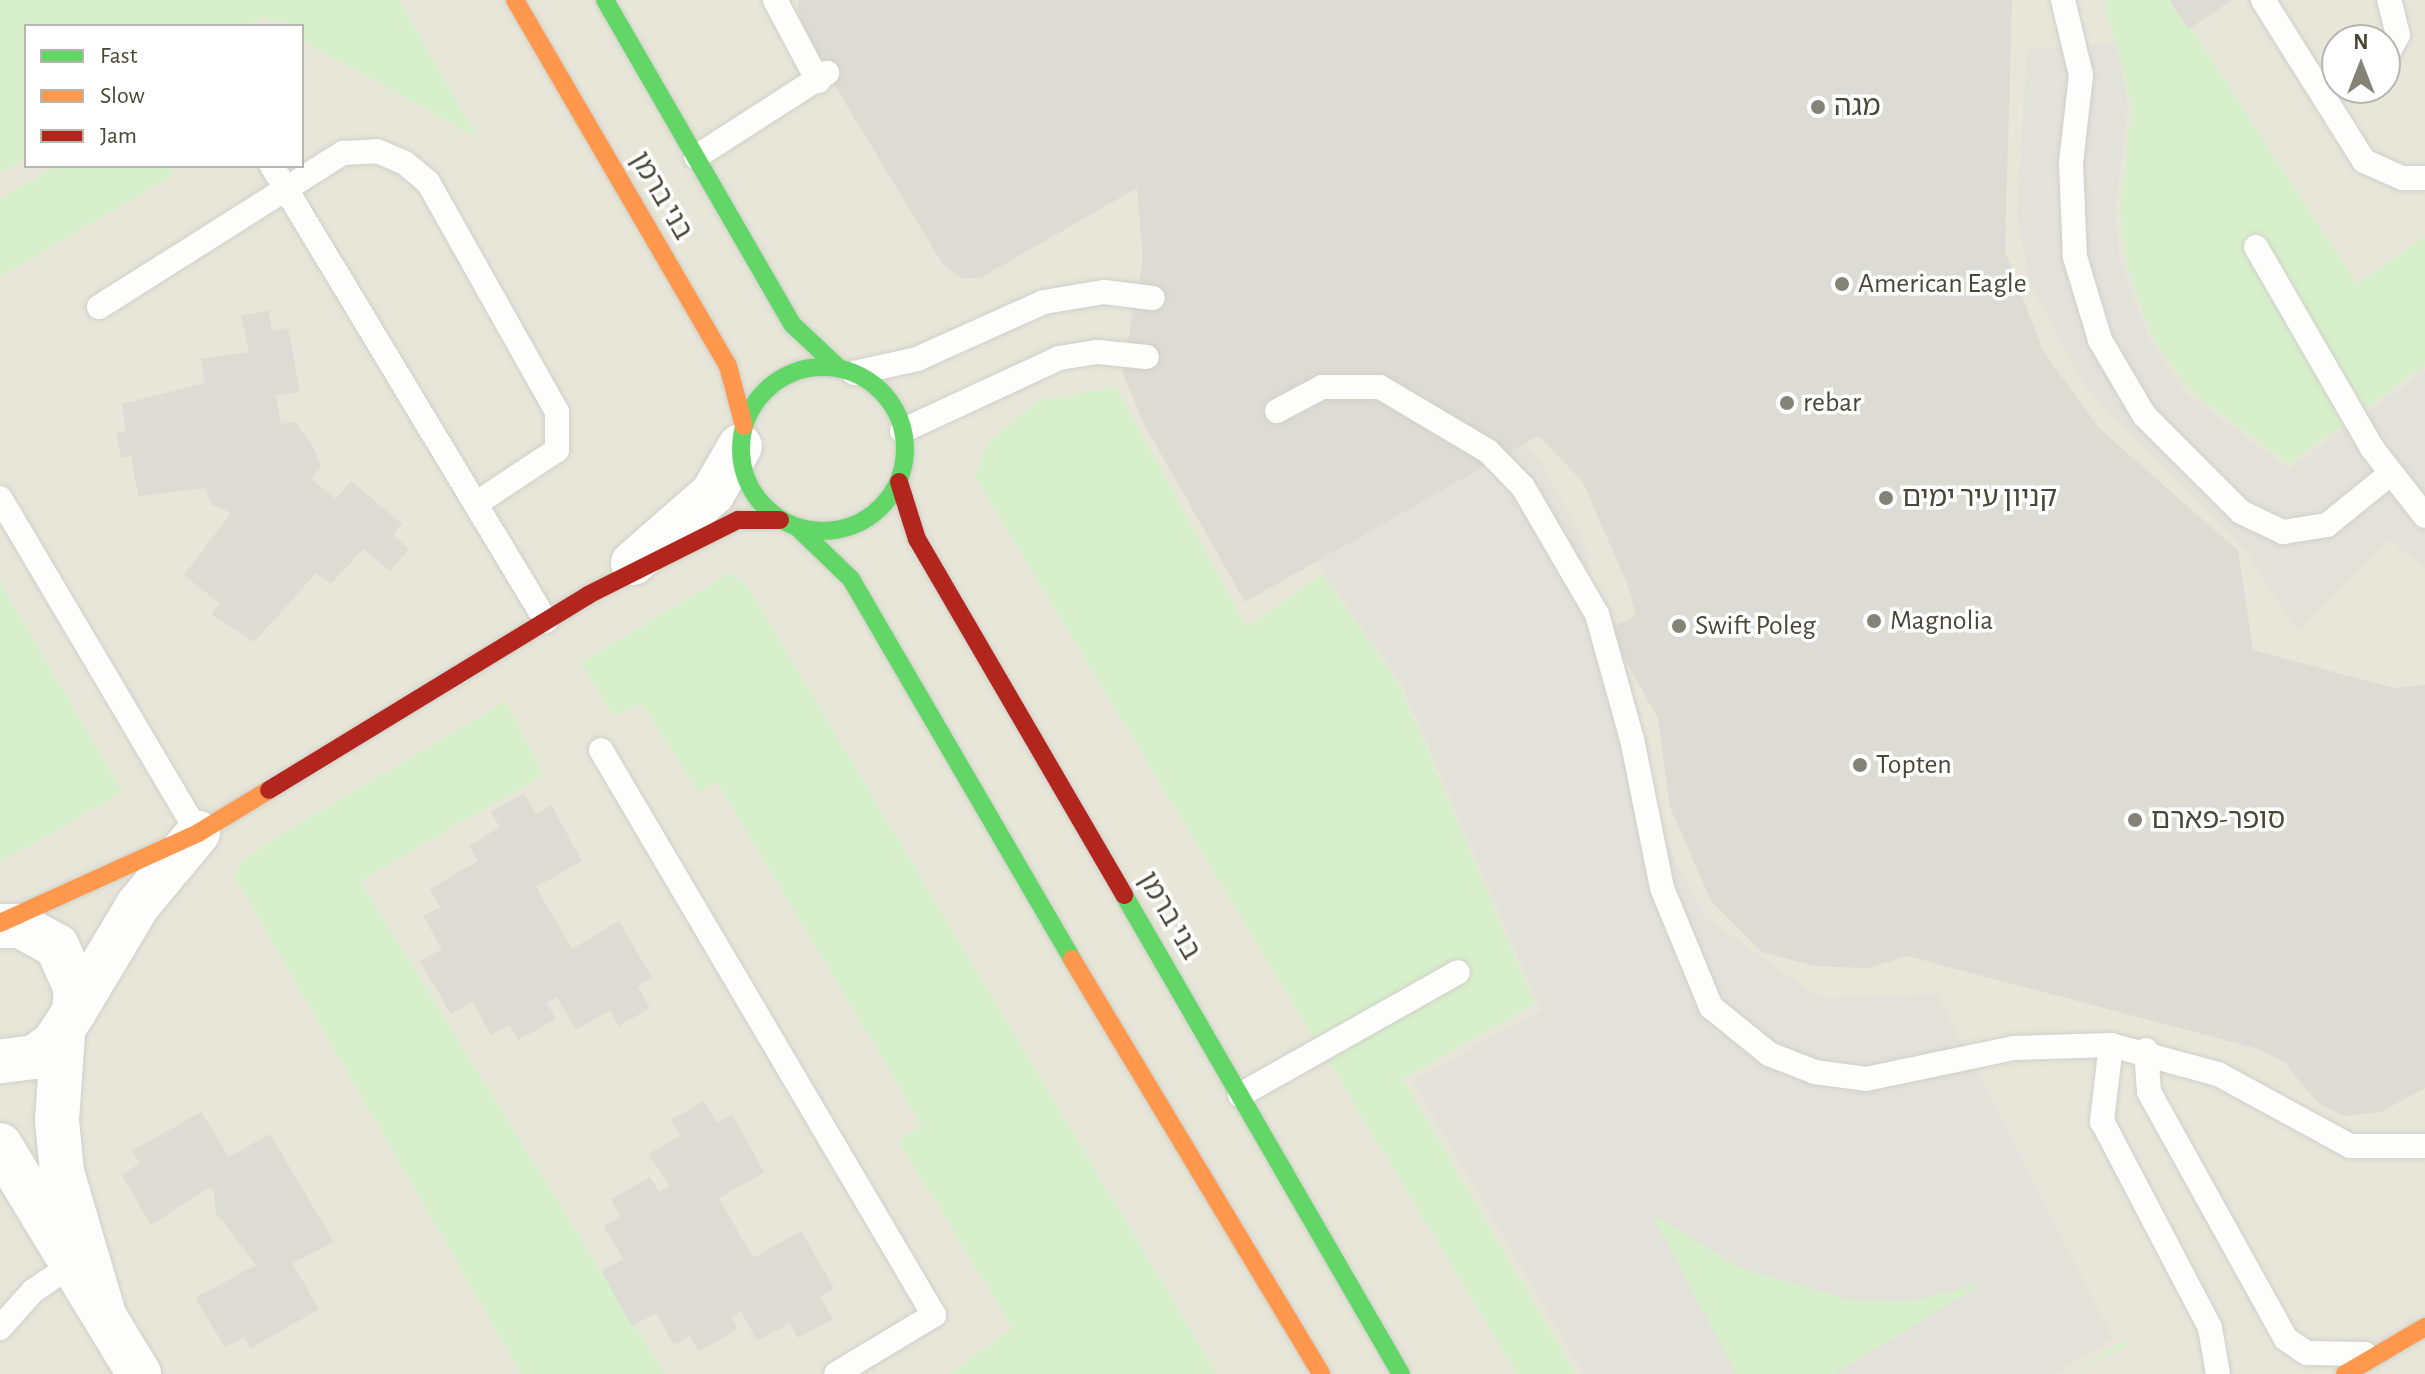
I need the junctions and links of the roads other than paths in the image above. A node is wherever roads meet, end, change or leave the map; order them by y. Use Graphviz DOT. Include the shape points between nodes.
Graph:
graph roads {
  1 [pos="515,0"];
  2 [pos="605,0"];
  3 [pos="775,0"];
  4 [pos="2063,0"];
  5 [pos="2263,0"];
  6 [pos="2389,0"];
  7 [pos="2395,24"];
  8 [pos="2321,74"];
  9 [pos="2341,104"];
  10 [pos="696,157"];
  11 [pos="274,168"];
  12 [pos="2425,178"];
  13 [pos="290,187"];
  14 [pos="2256,247"];
  15 [pos="1153,298"];
  16 [pos="99,307"];
  17 [pos="1147,357"];
  18 [pos="847,371"];
  19 [pos="1277,411"];
  20 [pos="902,431"];
  21 [pos="742,436"];
  22 [pos="2390,474"];
  23 [pos="899,482"];
  24 [pos="477,503"];
  25 [pos="4,514"];
  26 [pos="2425,516"];
  27 [pos="789,524"];
  28 [pos="588,595"];
  29 [pos="546,621"];
  30 [pos="601,750"];
  31 [pos="198,833"];
  32 [pos="0,924"];
  33 [pos="1458,972"];
  34 [pos="68,1023"];
  35 [pos="2111,1045"];
  36 [pos="2146,1050"];
  37 [pos="0,1061"];
  38 [pos="1240,1095"];
  39 [pos="0,1145"];
  40 [pos="2425,1146"];
  41 [pos="78,1260"];
  42 [pos="2425,1327"];
  43 [pos="0,1328"];
  44 [pos="2383,1352"];
  45 [pos="139,1374"];
  46 [pos="836,1374"];
  47 [pos="1321,1374"];
  48 [pos="1401,1374"];
  49 [pos="2218,1374"];
  50 [pos="2345,1374"];
  1 -- 21 [label="street, בני ברמן" via="728,366"];
  2 -- 10 [label="street, בני ברמן"];
  3 -- 10 [label="lane" via="822,77"];
  4 -- 22 [label="lane" via="2081,75 2071,163 2075,257 2100,340 2144,415 2206,482 2275,530 2327,525"];
  5 -- 8 [label="lane"];
  6 -- 7 [label="lane"];
  9 -- 12 [label="lane" via="2364,161 2402,178"];
  10 -- 18 [label="street, בני ברמן" via="793,325"];
  11 -- 13 [label="lane"];
  13 -- 16 [label="lane"];
  13 -- 24 [label="lane"];
  13 -- 24 [label="lane" via="343,153 377,151 428,182 557,412 562,436 557,450"];
  14 -- 22 [label="lane"];
  15 -- 18 [label="lane" via="1104,292 1044,302 898,367"];
  17 -- 20 [label="lane" via="1098,352 1059,358"];
  18 -- 20 [label="street" via="893,405"];
  18 -- 21 [label="street" via="815,367 771,386"];
  19 -- 35 [label="lane" via="1322,387 1380,387 1475,442 1523,487 1597,614 1673,915 1711,1007 1749,1040 1815,1072 1866,1079 2014,1048"];
  20 -- 23 [label="street"];
  21 -- 27 [label="street" via="750,488"];
  21 -- 28 [label="street" via="713,493"];
  22 -- 26 [label="lane"];
  23 -- 27 [label="street" via="868,518 821,532"];
  23 -- 38 [label="street, בני ברמן" via="917,539"];
  24 -- 29 [label="lane"];
  25 -- 31 [label="lane"];
  27 -- 28 [label="street" via="738,520"];
  27 -- 47 [label="street" via="851,579 1234,1238"];
  28 -- 29 [label="street"];
  29 -- 31 [label="street"];
  30 -- 46 [label="lane" via="934,1315"];
  31 -- 32 [label="street"];
  31 -- 34 [label="street" via="138,905"];
  32 -- 34 [label="street" via="20,926 57,946 76,989"];
  33 -- 38 [label="lane"];
  34 -- 37 [label="street" via="35,1057"];
  34 -- 41 [label="street" via="57,1120"];
  35 -- 36 [label="lane"];
  35 -- 49 [label="lane" via="2102,1121 2210,1328"];
  36 -- 40 [label="lane" via="2218,1074 2331,1139 2370,1149"];
  36 -- 44 [label="lane" via="2149,1092 2286,1339 2307,1353 2339,1358"];
  38 -- 48 [label="street, בני ברמן"];
  39 -- 41 [label="street"];
  41 -- 43 [label="lane"];
  41 -- 45 [label="street"];
  42 -- 44 [label="street"];
  44 -- 50 [label="street"];
}
